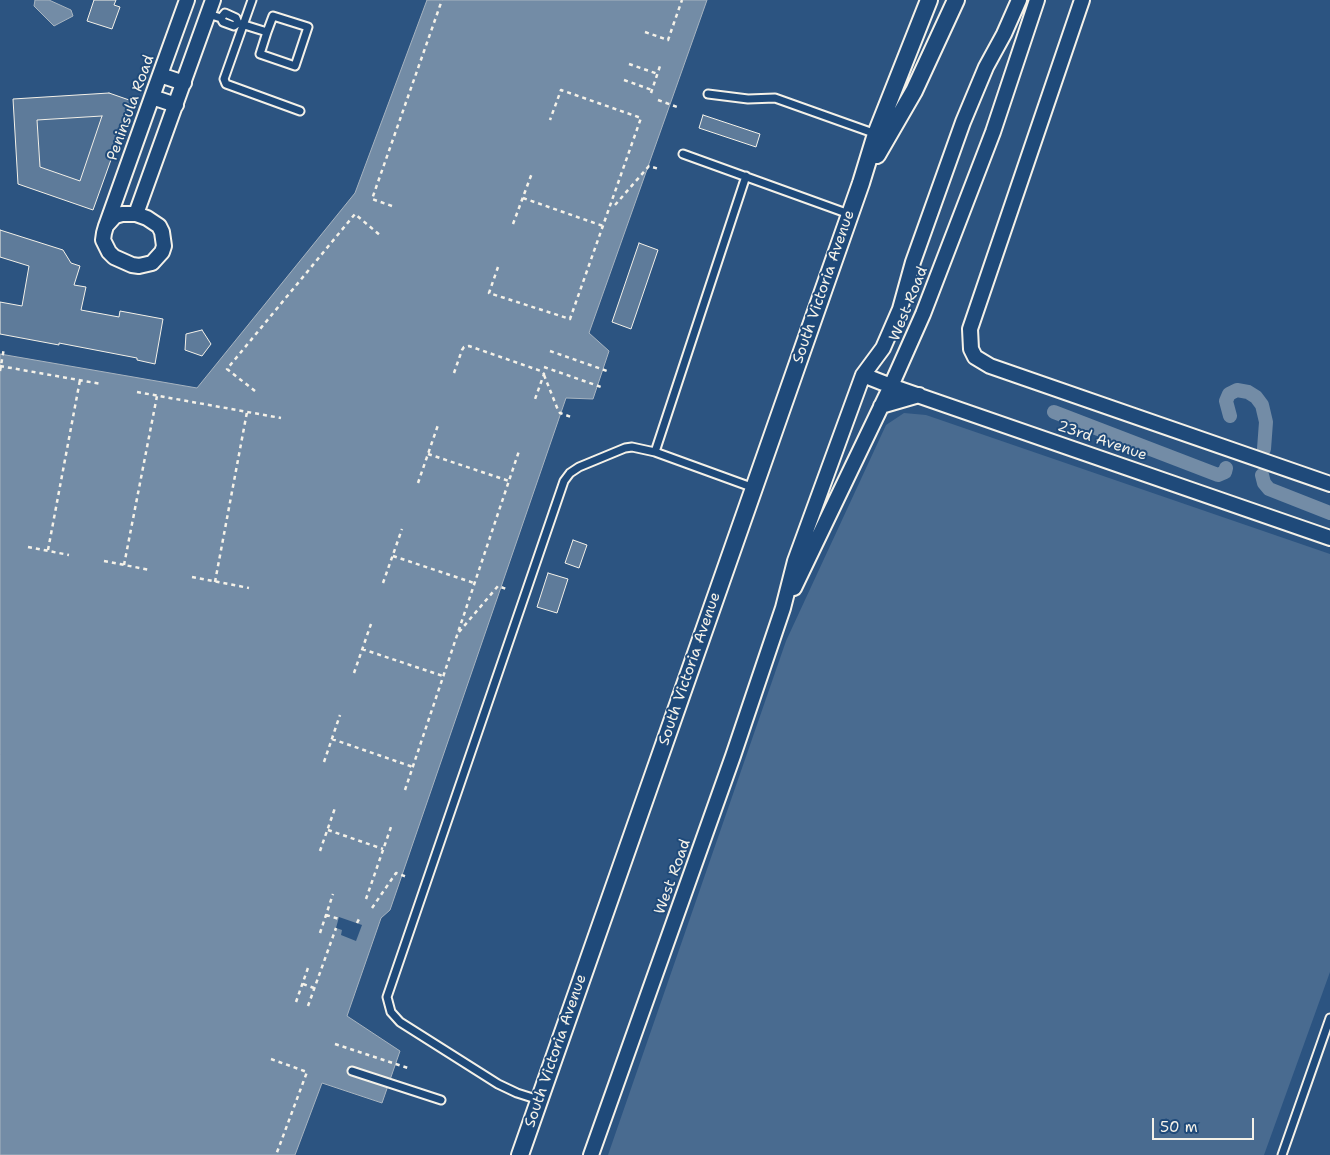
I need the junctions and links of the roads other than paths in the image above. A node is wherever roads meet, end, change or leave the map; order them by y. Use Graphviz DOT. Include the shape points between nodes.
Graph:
graph roads {
  1 [pos="187,0"];
  2 [pos="213,0"];
  3 [pos="252,0"];
  4 [pos="929,0"];
  5 [pos="956,0"];
  6 [pos="1019,0"];
  7 [pos="1037,0"];
  8 [pos="1082,0"];
  9 [pos="214,16"];
  10 [pos="241,24"];
  11 [pos="267,32"];
  12 [pos="160,74"];
  13 [pos="184,83"];
  14 [pos="708,94"];
  15 [pos="152,96"];
  16 [pos="176,105"];
  17 [pos="300,111"];
  18 [pos="876,134"];
  19 [pos="683,154"];
  20 [pos="746,176"];
  21 [pos="861,183"];
  22 [pos="136,214"];
  23 [pos="850,214"];
  24 [pos="106,226"];
  25 [pos="863,375"];
  26 [pos="891,386"];
  27 [pos="919,395"];
  28 [pos="881,406"];
  29 [pos="655,452"];
  30 [pos="1330,484"];
  31 [pos="754,488"];
  32 [pos="1330,538"];
  33 [pos="783,608"];
  34 [pos="1330,1018"];
  35 [pos="352,1071"];
  36 [pos="441,1100"];
  37 [pos="539,1100"];
  38 [pos="520,1155"];
  39 [pos="591,1155"];
  40 [pos="1282,1155"];
  1 -- 12 [label="street, Peninsula Road"];
  2 -- 9 [label="street"];
  3 -- 10 [label="lane"];
  4 -- 18 [label="street, South Victoria Avenue"];
  5 -- 21 [label="street, South Victoria Avenue" via="914,91"];
  6 -- 25 [label="street, West Road" via="963,122 913,262 902,303 883,348"];
  7 -- 26 [label="street, West Road" via="993,132 923,314"];
  8 -- 30 [label="street" via="970,329 971,349 975,357 990,366"];
  9 -- 10 [label="lane" via="234,26"];
  9 -- 13 [label="street"];
  10 -- 11 [label="lane"];
  10 -- 17 [label="lane" via="224,79 226,84"];
  11 -- 11 [label="lane" via="273,16 308,27 295,66 260,54"];
  12 -- 13 [label="street"];
  12 -- 15 [label="street, Peninsula Road"];
  13 -- 16 [label="street"];
  14 -- 18 [label="lane" via="748,99 775,98"];
  15 -- 16 [label="street"];
  15 -- 24 [label="street, Peninsula Road"];
  16 -- 22 [label="street"];
  18 -- 21 [label="street, South Victoria Avenue"];
  19 -- 20 [label="lane"];
  20 -- 23 [label="lane"];
  20 -- 29 [label="lane"];
  21 -- 23 [label="street, South Victoria Avenue"];
  22 -- 24 [label="street" via="122,214"];
  22 -- 24 [label="street, Peninsula Road" via="154,221 164,239 158,258 146,265 120,260 109,252 103,240"];
  23 -- 31 [label="street, South Victoria Avenue"];
  25 -- 26 [label="street, 23rd Avenue"];
  25 -- 33 [label="street, West Road" via="795,561"];
  26 -- 27 [label="street, 23rd Avenue"];
  26 -- 28 [label="street, West Road"];
  27 -- 28 [label="street"];
  27 -- 32 [label="street, 23rd Avenue"];
  28 -- 33 [label="street, West Road"];
  29 -- 31 [label="lane"];
  29 -- 37 [label="lane" via="625,448 579,467 564,482 388,993 390,1009 400,1022 498,1084"];
  31 -- 37 [label="street, South Victoria Avenue"];
  33 -- 39 [label="street, West Road"];
  34 -- 40 [label="lane"];
  35 -- 36 [label="lane"];
  37 -- 38 [label="street, South Victoria Avenue"];
}
